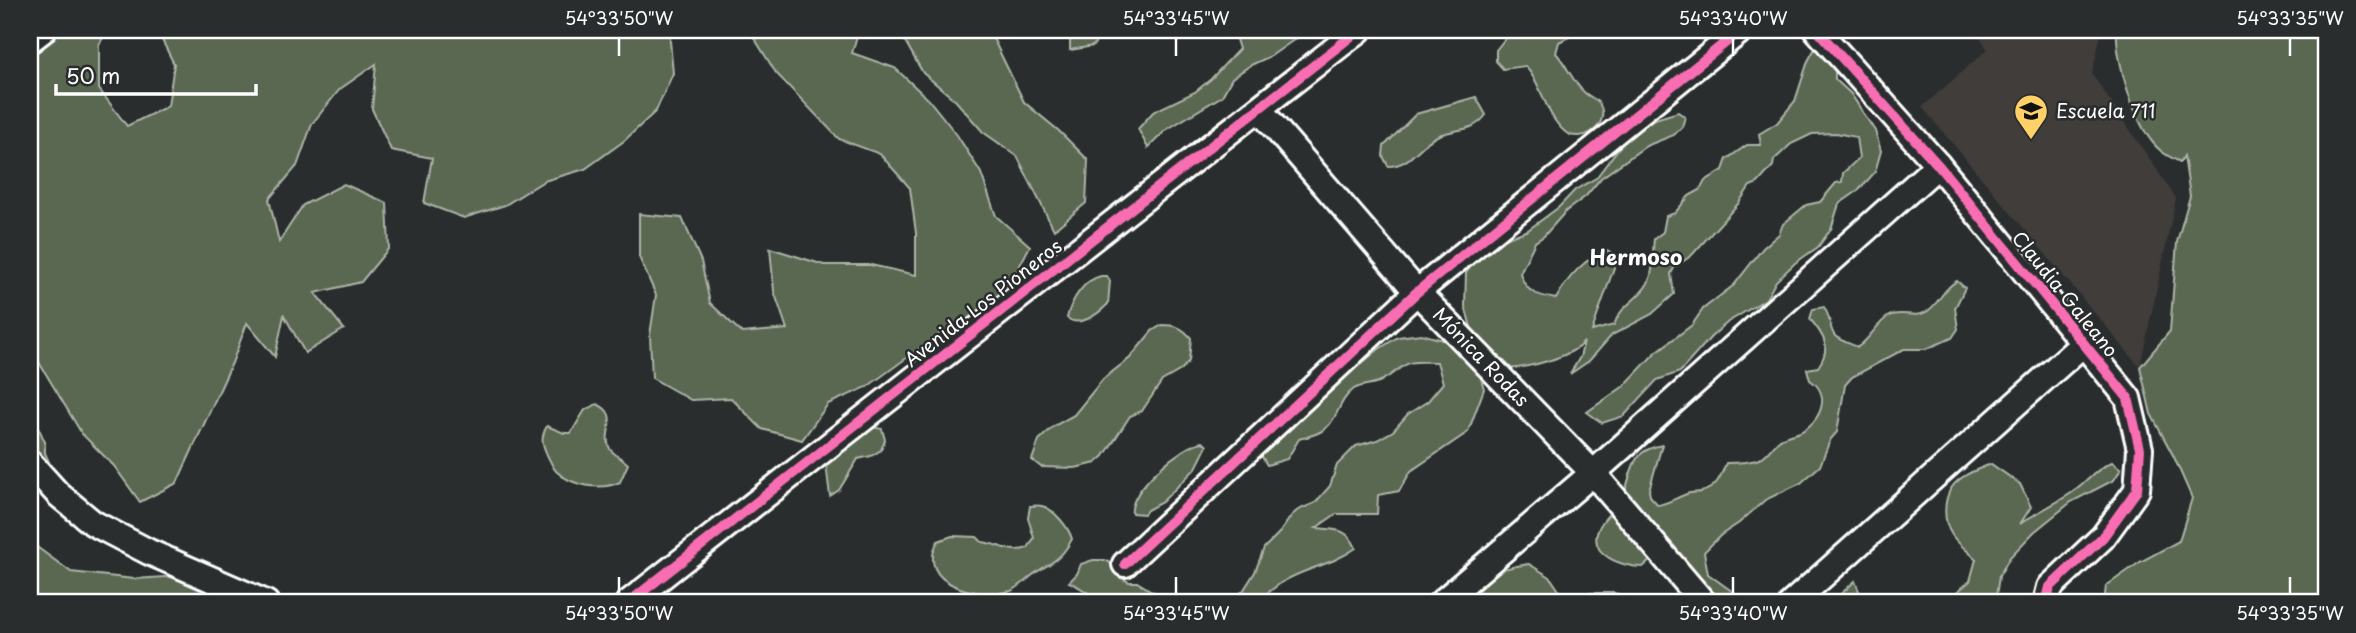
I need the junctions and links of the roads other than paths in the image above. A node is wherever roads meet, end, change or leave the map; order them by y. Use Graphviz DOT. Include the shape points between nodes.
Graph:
graph roads {
  1 [pos="43,30"];
  2 [pos="1359,30"];
  3 [pos="1741,30"];
  4 [pos="1817,30"];
  5 [pos="30,40"];
  6 [pos="1259,109"];
  7 [pos="1938,165"];
  8 [pos="1418,292"];
  9 [pos="2083,344"];
  10 [pos="30,463"];
  11 [pos="1594,473"];
  12 [pos="1125,564"];
  13 [pos="267,603"];
  14 [pos="628,603"];
  15 [pos="1441,603"];
  16 [pos="1704,603"];
  17 [pos="1792,603"];
  18 [pos="2046,603"];
  1 -- 5 [label="street"];
  2 -- 6 [label="street, Avenida Los Pioneros"];
  3 -- 8 [label="street"];
  4 -- 7 [label="street, Claudia Galeano"];
  6 -- 8 [label="street, Mónica Rodas"];
  6 -- 14 [label="street, Avenida Los Pioneros"];
  7 -- 9 [label="street, Claudia Galeano"];
  7 -- 11 [label="street"];
  8 -- 11 [label="street, Mónica Rodas"];
  8 -- 12 [label="street"];
  9 -- 17 [label="street"];
  9 -- 18 [label="street, Claudia Galeano" via="2127,398 2140,449 2137,490 2103,537 2050,587"];
  10 -- 13 [label="street" via="93,523"];
  11 -- 15 [label="street"];
  11 -- 16 [label="street, Mónica Rodas"];
}
